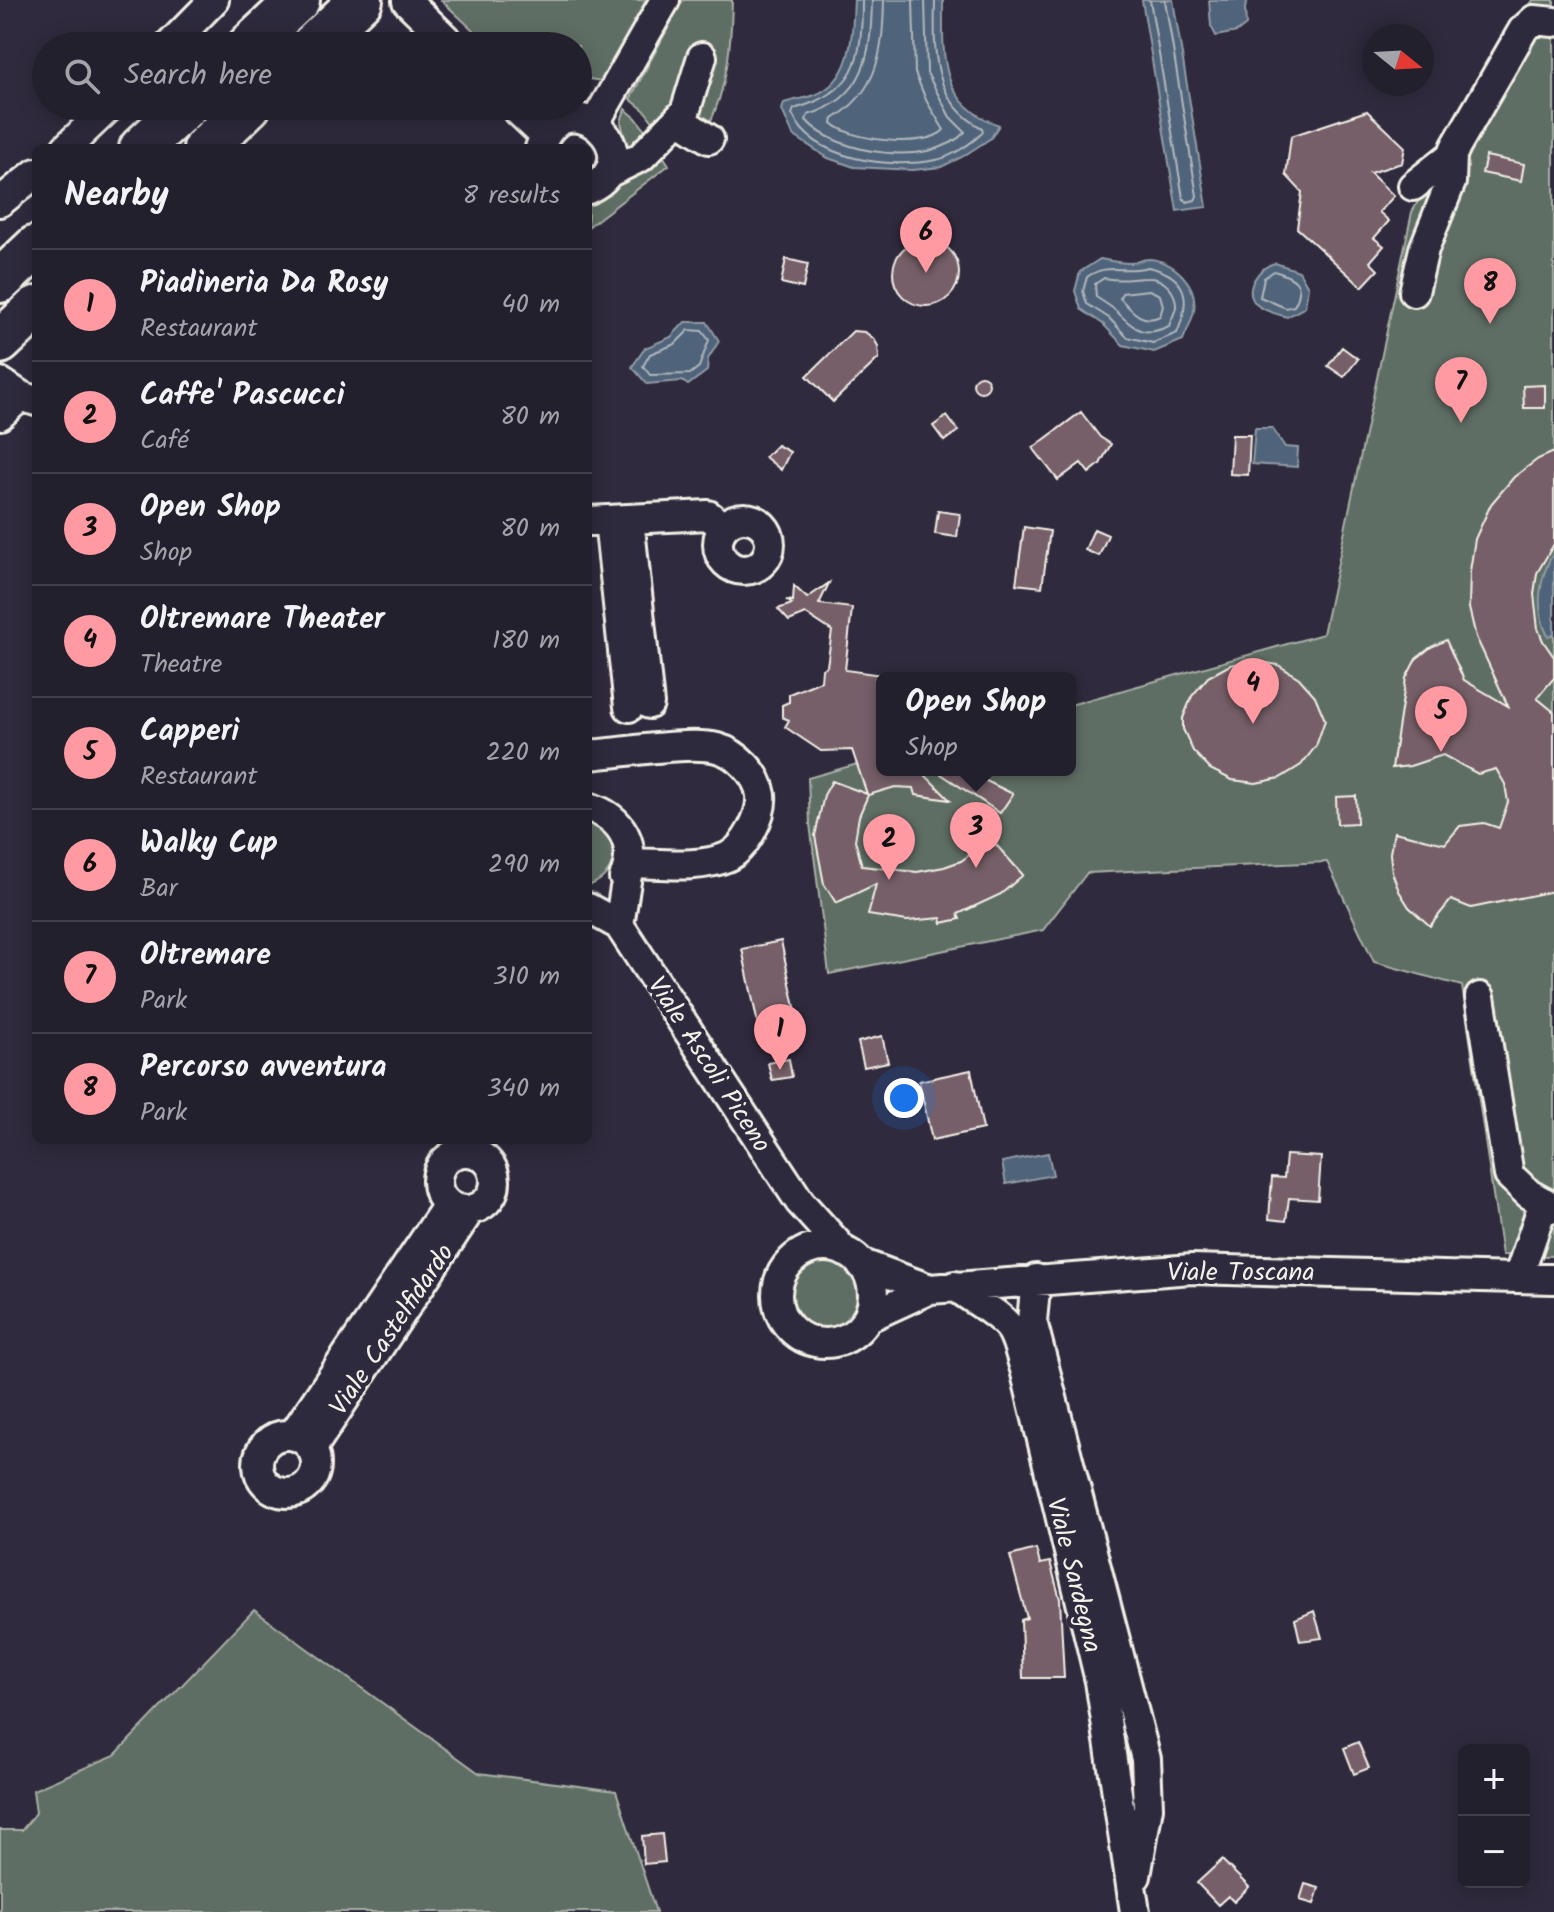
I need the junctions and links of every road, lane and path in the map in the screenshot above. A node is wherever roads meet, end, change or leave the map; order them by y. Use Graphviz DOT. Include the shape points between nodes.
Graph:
graph roads {
  1 [pos="214,0"];
  2 [pos="298,0"];
  3 [pos="361,0"];
  4 [pos="665,0"];
  5 [pos="407,1"];
  6 [pos="1554,22"];
  7 [pos="183,32"];
  8 [pos="264,32"];
  9 [pos="327,32"];
  10 [pos="439,32"];
  11 [pos="702,57"];
  12 [pos="678,119"];
  13 [pos="95,120"];
  14 [pos="171,120"];
  15 [pos="234,120"];
  16 [pos="524,120"];
  17 [pos="568,120"];
  18 [pos="581,120"];
  19 [pos="595,123"];
  20 [pos="709,139"];
  21 [pos="542,142"];
  22 [pos="70,144"];
  23 [pos="145,144"];
  24 [pos="209,144"];
  25 [pos="1452,155"];
  26 [pos="32,176"];
  27 [pos="598,181"];
  28 [pos="1413,186"];
  29 [pos="0,202"];
  30 [pos="32,251"];
  31 [pos="0,281"];
  32 [pos="1414,292"];
  33 [pos="32,312"];
  34 [pos="0,342"];
  35 [pos="19,393"];
  36 [pos="0,415"];
  37 [pos="609,520"];
  38 [pos="723,527"];
  39 [pos="639,705"];
  40 [pos="592,755"];
  41 [pos="593,807"];
  42 [pos="629,863"];
  43 [pos="592,903"];
  44 [pos="592,908"];
  45 [pos="619,925"];
  46 [pos="1480,997"];
  47 [pos="475,1147"];
  48 [pos="800,1202"];
  49 [pos="1549,1205"];
  50 [pos="459,1207"];
  51 [pos="853,1257"];
  52 [pos="795,1258"];
  53 [pos="1518,1278"];
  54 [pos="1036,1279"];
  55 [pos="1554,1279"];
  56 [pos="942,1288"];
  57 [pos="867,1318"];
  58 [pos="302,1442"];
  59 [pos="1133,1904"];
  1 -- 7 [label="street"];
  2 -- 8 [label="highway"];
  3 -- 9 [label="highway"];
  4 -- 19 [label="street"];
  5 -- 10 [label="street"];
  6 -- 25 [label="street" via="1534,20 1523,30"];
  11 -- 12 [label="street" via="685,112"];
  12 -- 20 [label="street"];
  12 -- 27 [label="street" via="641,157"];
  13 -- 22 [label="street"];
  14 -- 23 [label="highway"];
  15 -- 24 [label="highway"];
  16 -- 21 [label="street"];
  17 -- 21 [label="street" via="552,127"];
  18 -- 19 [label="street"];
  19 -- 27 [label="street" via="613,151"];
  25 -- 28 [label="street"];
  25 -- 32 [label="street" via="1451,182 1424,249"];
  26 -- 29 [label="street"];
  30 -- 31 [label="highway"];
  33 -- 34 [label="highway"];
  35 -- 36 [label="street"];
  37 -- 38 [label="street" via="708,515"];
  37 -- 39 [label="street"];
  40 -- 42 [label="street" via="717,748 753,774 761,796 756,820 728,857 699,863"];
  41 -- 42 [label="street" via="625,832"];
  42 -- 43 [label="street" via="617,888"];
  42 -- 45 [label="street"];
  44 -- 45 [label="street, Viale Ascoli Piceno"];
  45 -- 48 [label="street, Viale Ascoli Piceno" via="700,1026 737,1082"];
  46 -- 49 [label="street" via="1509,1175"];
  47 -- 50 [label="street" via="492,1169 494,1186 486,1202"];
  47 -- 50 [label="street" via="454,1154 442,1164 437,1178 439,1193"];
  48 -- 51 [label="street, Viale Ascoli Piceno"];
  48 -- 52 [label="street"];
  49 -- 53 [label="street"];
  50 -- 58 [label="street, Viale Castelfidardo"];
  51 -- 52 [label="street" via="819,1247"];
  51 -- 56 [label="street, Viale Toscana"];
  51 -- 57 [label="street" via="872,1289"];
  52 -- 57 [label="street" via="778,1285 777,1302 790,1328 824,1343 849,1337"];
  53 -- 54 [label="street, Viale Toscana" via="1192,1269"];
  53 -- 55 [label="street, Viale Toscana"];
  54 -- 56 [label="street, Viale Toscana"];
  54 -- 59 [label="street, Viale Sardegna" via="1032,1321 1146,1759 1148,1807"];
  56 -- 57 [label="street, Viale Toscana"];
  56 -- 59 [label="street, Viale Sardegna" via="1000,1315 1013,1332 1025,1369 1100,1681"];
}
